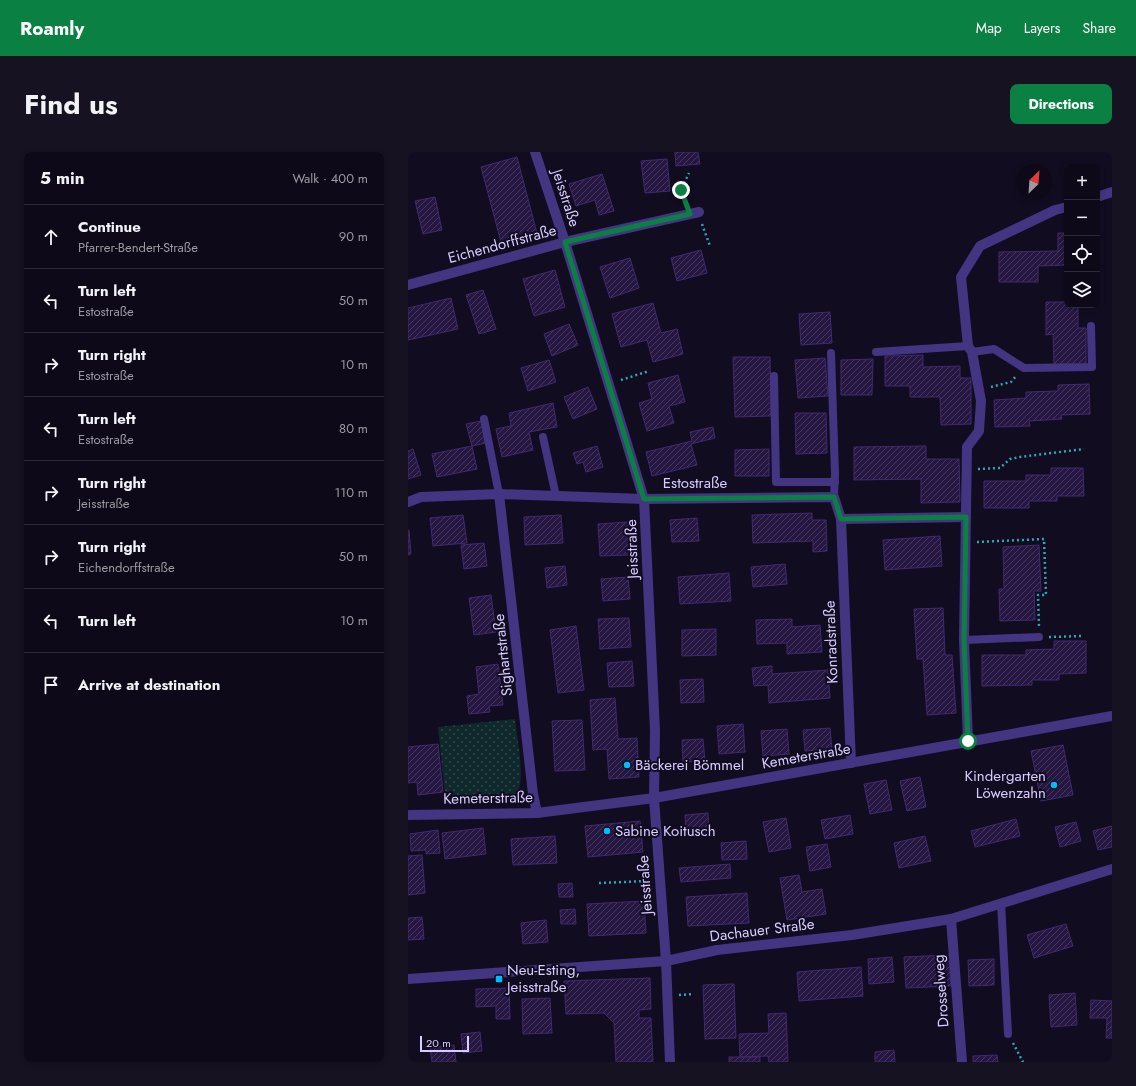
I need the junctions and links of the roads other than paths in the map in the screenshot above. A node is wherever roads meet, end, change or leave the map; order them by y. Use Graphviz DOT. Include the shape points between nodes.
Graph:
graph roads {
  1 [pos="535,152"];
  2 [pos="1112,192"];
  3 [pos="1100,196"];
  4 [pos="1064,208"];
  5 [pos="694,213"];
  6 [pos="565,242"];
  7 [pos="408,285"];
  8 [pos="1091,326"];
  9 [pos="970,349"];
  10 [pos="876,352"];
  11 [pos="831,353"];
  12 [pos="774,376"];
  13 [pos="484,419"];
  14 [pos="543,437"];
  15 [pos="835,482"];
  16 [pos="499,494"];
  17 [pos="556,496"];
  18 [pos="834,497"];
  19 [pos="644,499"];
  20 [pos="408,502"];
  21 [pos="966,517"];
  22 [pos="841,519"];
  23 [pos="1039,637"];
  24 [pos="964,640"];
  25 [pos="1112,716"];
  26 [pos="968,741"];
  27 [pos="851,763"];
  28 [pos="654,798"];
  29 [pos="537,813"];
  30 [pos="408,815"];
  31 [pos="1112,869"];
  32 [pos="1001,903"];
  33 [pos="951,919"];
  34 [pos="666,960"];
  35 [pos="408,978"];
  36 [pos="1008,1034"];
  37 [pos="670,1062"];
  38 [pos="962,1062"];
  1 -- 6 [label="street, Jeisstraße"];
  2 -- 3 [label="street"];
  4 -- 9 [label="street" via="980,246 961,277"];
  5 -- 6 [label="street, Eichendorffstraße"];
  6 -- 7 [label="street, Eichendorffstraße"];
  6 -- 19 [label="street, Jeisstraße"];
  8 -- 9 [label="lane" via="1092,367 1024,368 994,349"];
  9 -- 10 [label="lane"];
  9 -- 21 [label="street" via="981,401 979,431 967,447"];
  11 -- 15 [label="lane"];
  12 -- 15 [label="lane" via="776,482"];
  13 -- 16 [label="lane"];
  14 -- 17 [label="lane"];
  15 -- 18 [label="lane"];
  16 -- 17 [label="street, Estostraße"];
  16 -- 20 [label="street, Estostraße" via="421,497"];
  16 -- 29 [label="street, Sighartstraße"];
  17 -- 19 [label="street, Estostraße"];
  18 -- 19 [label="street, Estostraße"];
  18 -- 22 [label="street"];
  19 -- 28 [label="street, Jeisstraße" via="655,730"];
  21 -- 22 [label="street"];
  21 -- 24 [label="street"];
  22 -- 27 [label="street, Konradstraße"];
  23 -- 24 [label="lane"];
  24 -- 26 [label="street"];
  25 -- 26 [label="street, Kemeterstraße"];
  26 -- 27 [label="street, Kemeterstraße"];
  27 -- 28 [label="street, Kemeterstraße"];
  28 -- 29 [label="street, Kemeterstraße"];
  28 -- 34 [label="street, Jeisstraße"];
  29 -- 30 [label="street, Kemeterstraße"];
  31 -- 32 [label="street, Dachauer Straße"];
  32 -- 33 [label="street, Dachauer Straße"];
  32 -- 36 [label="lane"];
  33 -- 34 [label="street, Dachauer Straße" via="852,935 717,950"];
  33 -- 38 [label="street, Drosselweg"];
  34 -- 35 [label="street, Dachauer Straße"];
  34 -- 37 [label="street, Jeisstraße"];
}
